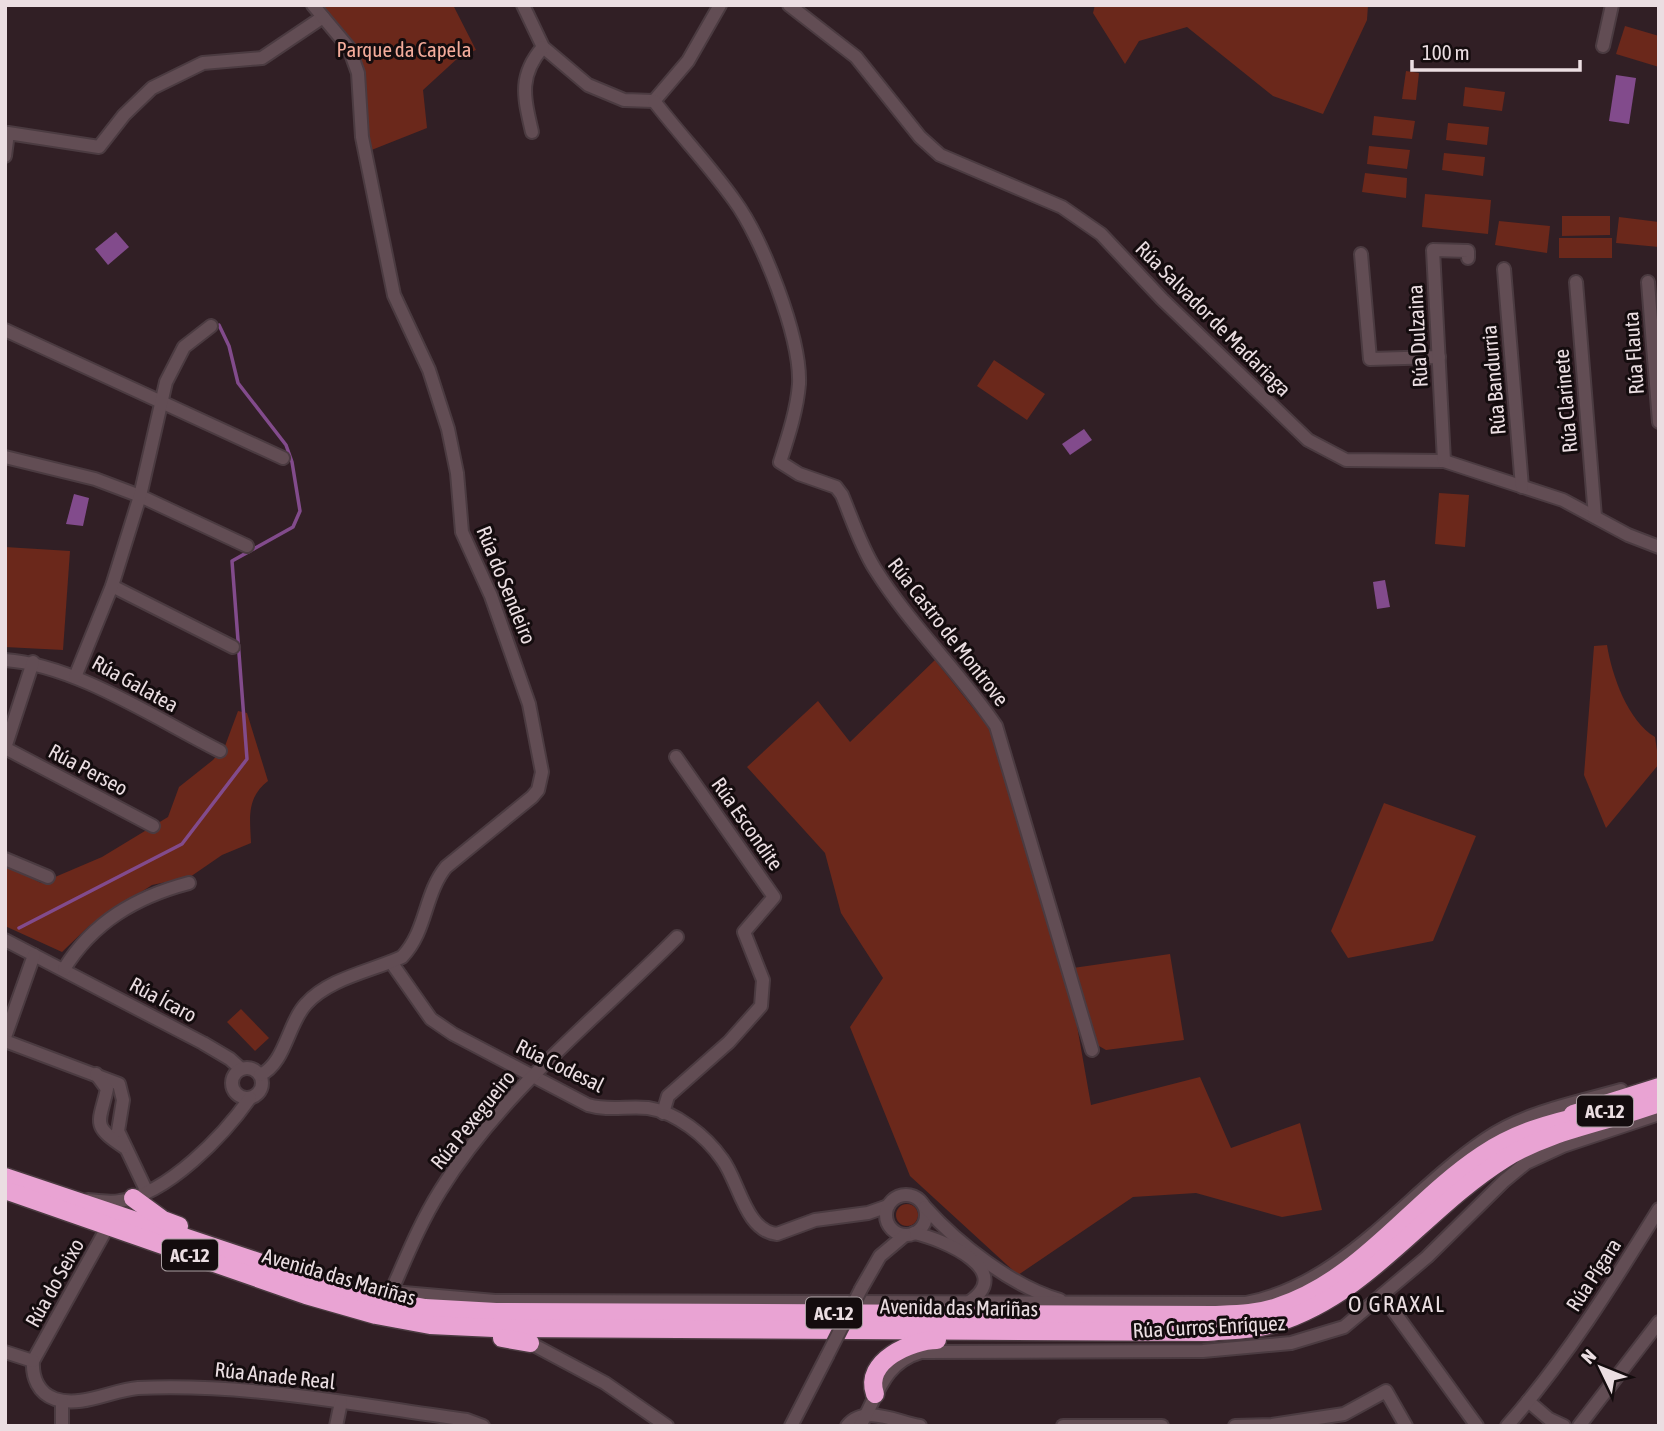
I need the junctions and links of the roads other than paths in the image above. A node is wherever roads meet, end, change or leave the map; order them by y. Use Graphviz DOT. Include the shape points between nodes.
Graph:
graph roads {
  1 [pos="313,5"];
  2 [pos="523,5"];
  3 [pos="720,5"];
  4 [pos="789,5"];
  5 [pos="1612,5"];
  6 [pos="323,17"];
  7 [pos="1603,46"];
  8 [pos="543,47"];
  9 [pos="654,101"];
  10 [pos="532,132"];
  11 [pos="6,133"];
  12 [pos="5,156"];
  13 [pos="1362,254"];
  14 [pos="1468,258"];
  15 [pos="1504,269"];
  16 [pos="1576,282"];
  17 [pos="1648,282"];
  18 [pos="211,327"];
  19 [pos="5,330"];
  20 [pos="1439,357"];
  21 [pos="160,403"];
  22 [pos="1659,422"];
  23 [pos="5,457"];
  24 [pos="283,458"];
  25 [pos="1444,461"];
  26 [pos="1522,487"];
  27 [pos="140,496"];
  28 [pos="1595,517"];
  29 [pos="247,546"];
  30 [pos="1657,551"];
  31 [pos="112,586"];
  32 [pos="233,647"];
  33 [pos="5,660"];
  34 [pos="33,662"];
  35 [pos="75,677"];
  36 [pos="5,748"];
  37 [pos="220,751"];
  38 [pos="676,757"];
  39 [pos="153,826"];
  40 [pos="5,859"];
  41 [pos="48,877"];
  42 [pos="189,883"];
  43 [pos="677,937"];
  44 [pos="5,940"];
  45 [pos="34,955"];
  46 [pos="391,962"];
  47 [pos="64,969"];
  48 [pos="11,1000"];
  49 [pos="5,1039"];
  50 [pos="1092,1050"];
  51 [pos="241,1069"];
  52 [pos="96,1074"];
  53 [pos="260,1075"];
  54 [pos="534,1076"];
  55 [pos="1659,1082"];
  56 [pos="1659,1087"];
  57 [pos="237,1094"];
  58 [pos="250,1098"];
  59 [pos="1659,1101"];
  60 [pos="663,1113"];
  61 [pos="1655,1116"];
  62 [pos="236,1117"];
  63 [pos="1618,1118"];
  64 [pos="1550,1123"];
  65 [pos="1659,1126"];
  66 [pos="124,1147"];
  67 [pos="5,1177"];
  68 [pos="5,1190"];
  69 [pos="140,1195"];
  70 [pos="73,1200"];
  71 [pos="888,1206"];
  72 [pos="925,1207"];
  73 [pos="1659,1209"];
  74 [pos="857,1214"];
  75 [pos="887,1224"];
  76 [pos="107,1226"];
  77 [pos="909,1234"];
  78 [pos="874,1265"];
  79 [pos="295,1275"];
  80 [pos="391,1292"];
  81 [pos="1382,1295"];
  82 [pos="966,1304"];
  83 [pos="1088,1304"];
  84 [pos="376,1315"];
  85 [pos="1659,1322"];
  86 [pos="1086,1332"];
  87 [pos="530,1343"];
  88 [pos="5,1352"];
  89 [pos="33,1361"];
  90 [pos="875,1394"];
  91 [pos="62,1401"];
  92 [pos="1528,1401"];
  93 [pos="341,1402"];
  94 [pos="863,1420"];
  95 [pos="1344,1420"];
  96 [pos="897,1424"];
  97 [pos="1105,1425"];
  98 [pos="61,1426"];
  99 [pos="336,1426"];
  100 [pos="483,1426"];
  101 [pos="667,1426"];
  102 [pos="791,1426"];
  103 [pos="847,1426"];
  104 [pos="919,1426"];
  105 [pos="1063,1426"];
  106 [pos="1162,1426"];
  107 [pos="1235,1426"];
  108 [pos="1406,1426"];
  109 [pos="1477,1426"];
  110 [pos="1507,1426"];
  111 [pos="1564,1426"];
  112 [pos="1579,1426"];
  1 -- 6 [label="street, Rúa do Sendeiro"];
  2 -- 8 [label="street"];
  3 -- 9 [label="street" via="688,61"];
  4 -- 25 [label="street, Rúa Salvador de Madariaga" via="856,57 940,155 1062,207 1101,234 1308,440 1346,460"];
  5 -- 7 [label="street"];
  6 -- 11 [label="street" via="262,58 203,63 152,88 99,148"];
  6 -- 46 [label="street, Rúa do Sendeiro" via="355,58 362,137 394,295 438,397 457,473 461,532 524,683 542,772 532,797 446,867 432,889 416,938 402,957"];
  8 -- 9 [label="street" via="588,85 624,100"];
  8 -- 10 [label="street" via="525,74"];
  9 -- 50 [label="street, Rúa Castro de Montrove" via="736,202 768,266 794,335 799,384 780,462 836,487 873,566 996,726"];
  11 -- 12 [label="street"];
  13 -- 20 [label="street" via="1370,359"];
  14 -- 20 [label="street, Rúa Dulzaina" via="1468,251 1433,250"];
  15 -- 26 [label="street, Rúa Bandurria"];
  16 -- 28 [label="street, Rúa Clarinete"];
  17 -- 22 [label="street, Rúa Flauta"];
  18 -- 21 [label="street, Rúa Galatea" via="184,347 174,361"];
  19 -- 21 [label="street"];
  20 -- 25 [label="street, Rúa Dulzaina"];
  21 -- 24 [label="street"];
  21 -- 27 [label="street, Rúa Galatea"];
  23 -- 27 [label="street" via="95,479"];
  25 -- 26 [label="street, Rúa Salvador de Madariaga"];
  26 -- 28 [label="street, Rúa Salvador de Madariaga" via="1563,500"];
  27 -- 29 [label="street"];
  27 -- 31 [label="street, Rúa Galatea"];
  28 -- 30 [label="street, Rúa Salvador de Madariaga"];
  31 -- 32 [label="street"];
  31 -- 35 [label="street, Rúa Galatea"];
  33 -- 34 [label="street"];
  34 -- 35 [label="street"];
  34 -- 36 [label="street, Rúa Perseo"];
  35 -- 37 [label="street, Rúa Galatea"];
  36 -- 39 [label="street, Rúa Perseo"];
  38 -- 60 [label="street, Rúa Escondite" via="774,897 744,932 763,980 761,1006 729,1042 668,1096"];
  40 -- 41 [label="street"];
  42 -- 47 [label="street" via="155,892 101,923"];
  43 -- 54 [label="street, Rúa Pexegueiro"];
  44 -- 45 [label="street, Rúa Ícaro"];
  45 -- 47 [label="street, Rúa Ícaro"];
  45 -- 48 [label="street"];
  46 -- 53 [label="street, Rúa do Sendeiro" via="337,984 306,1003 273,1066"];
  46 -- 54 [label="street, Rúa Codesal" via="431,1019"];
  47 -- 51 [label="street, Rúa Ícaro" via="203,1043"];
  48 -- 49 [label="street"];
  49 -- 52 [label="street"];
  51 -- 53 [label="street" via="250,1068"];
  51 -- 57 [label="street" via="233,1080"];
  52 -- 66 [label="street" via="107,1089 99,1126"];
  52 -- 66 [label="street" via="110,1078 123,1091 117,1122"];
  53 -- 58 [label="street, Rúa do Sendeiro" via="261,1089"];
  54 -- 60 [label="street, Rúa Codesal" via="598,1108 648,1108"];
  54 -- 80 [label="street, Rúa Pexegueiro" via="441,1189"];
  55 -- 83 [label="street" via="1544,1111 1488,1137 1331,1268 1289,1292 1228,1304"];
  56 -- 64 [label="highway"];
  57 -- 58 [label="street"];
  57 -- 62 [label="street"];
  58 -- 62 [label="street, Rúa do Sendeiro"];
  59 -- 63 [label="highway, Avenida das Mariñas / AC-12"];
  59 -- 64 [label="highway, Avenida das Mariñas / AC-12"];
  60 -- 74 [label="street, Rúa Codesal" via="688,1125 723,1160 755,1222 764,1230 777,1234 832,1216"];
  61 -- 63 [label="highway"];
  61 -- 65 [label="street"];
  61 -- 81 [label="street, Rúa Curros Enríquez" via="1526,1163"];
  62 -- 69 [label="street, Rúa do Sendeiro" via="184,1168"];
  63 -- 86 [label="highway, Avenida das Mariñas / AC-12" via="1547,1137 1504,1158 1351,1285 1292,1317 1235,1330"];
  64 -- 79 [label="highway, Avenida das Mariñas / AC-12" via="1510,1138 1461,1169 1327,1284 1276,1307 1245,1314 465,1311 389,1303"];
  66 -- 69 [label="street"];
  67 -- 70 [label="highway, Avenida das Mariñas / AC-12"];
  68 -- 76 [label="highway, Avenida das Mariñas / AC-12"];
  69 -- 70 [label="street" via="121,1201"];
  69 -- 79 [label="highway" via="171,1224 258,1255"];
  70 -- 79 [label="highway, Avenida das Mariñas / AC-12"];
  71 -- 72 [label="street" via="907,1194"];
  71 -- 74 [label="street, Rúa Codesal"];
  71 -- 75 [label="street"];
  72 -- 77 [label="street" via="923,1225"];
  72 -- 83 [label="street" via="1014,1280 1058,1300"];
  73 -- 92 [label="street, Rúa Pígara" via="1614,1285"];
  74 -- 75 [label="street, Rúa Codesal"];
  75 -- 77 [label="street"];
  75 -- 78 [label="street"];
  76 -- 84 [label="highway, Avenida das Mariñas / AC-12"];
  76 -- 89 [label="street, Rúa do Seixo"];
  77 -- 78 [label="street" via="889,1246"];
  77 -- 82 [label="street" via="947,1244 980,1267 982,1288"];
  78 -- 102 [label="street, bridge"];
  79 -- 80 [label="street"];
  80 -- 82 [label="street" via="495,1301"];
  81 -- 90 [label="street, Rúa Curros Enríquez" via="1344,1327 1292,1343 1203,1351 921,1352 889,1370"];
  81 -- 109 [label="street"];
  82 -- 83 [label="street"];
  84 -- 86 [label="highway, Avenida das Mariñas / AC-12" via="430,1325 494,1328"];
  84 -- 87 [label="highway" via="419,1330"];
  85 -- 112 [label="street"];
  86 -- 90 [label="highway" via="1043,1339 912,1343 883,1364 874,1380"];
  87 -- 101 [label="street" via="604,1383"];
  88 -- 89 [label="street"];
  89 -- 91 [label="street, Rúa do Seixo" via="37,1385"];
  90 -- 94 [label="street, Rúa Curros Enríquez"];
  90 -- 96 [label="street"];
  91 -- 93 [label="street, Rúa Anade Real" via="137,1388 208,1387"];
  91 -- 98 [label="street"];
  92 -- 110 [label="street, Rúa Pígara"];
  92 -- 111 [label="street"];
  93 -- 99 [label="street"];
  93 -- 100 [label="street, Rúa Anade Real"];
  94 -- 96 [label="street"];
  94 -- 103 [label="street" via="852,1420"];
  95 -- 107 [label="street"];
  95 -- 108 [label="street" via="1386,1391"];
  96 -- 104 [label="street"];
  97 -- 105 [label="street"];
  97 -- 106 [label="street"];
}
